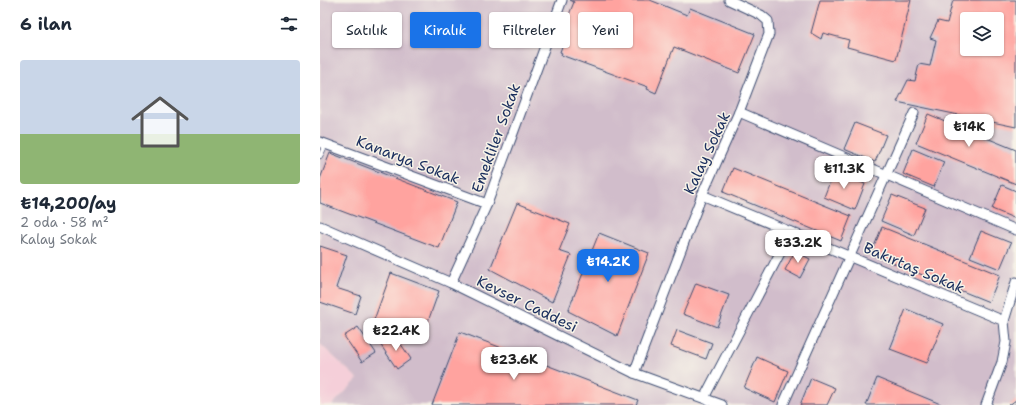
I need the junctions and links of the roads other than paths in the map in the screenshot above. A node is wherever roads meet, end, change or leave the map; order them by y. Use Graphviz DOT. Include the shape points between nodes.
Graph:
graph roads {
  1 [pos="562,0"];
  2 [pos="729,0"];
  3 [pos="739,112"];
  4 [pos="914,114"];
  5 [pos="323,143"];
  6 [pos="320,156"];
  7 [pos="887,175"];
  8 [pos="702,195"];
  9 [pos="487,204"];
  10 [pos="320,226"];
  11 [pos="1016,230"];
  12 [pos="791,232"];
  13 [pos="850,257"];
  14 [pos="1016,282"];
  15 [pos="451,283"];
  16 [pos="1004,321"];
  17 [pos="634,373"];
  18 [pos="704,398"];
  19 [pos="722,405"];
  20 [pos="783,405"];
  21 [pos="986,405"];
  1 -- 9 [label="street, Emekliler Sokak"];
  2 -- 3 [label="street" via="768,21 769,34"];
  3 -- 7 [label="street, Kalay Sokak"];
  3 -- 8 [label="street, Kalay Sokak"];
  4 -- 7 [label="street"];
  5 -- 6 [label="lane"];
  5 -- 9 [label="street, Kanarya Sokak"];
  7 -- 11 [label="street, Kalay Sokak"];
  7 -- 13 [label="street"];
  8 -- 12 [label="street, Bakırtaş Sokak"];
  8 -- 17 [label="street, Kalay Sokak"];
  9 -- 15 [label="street, Emekliler Sokak"];
  10 -- 15 [label="street, Kevser Caddesi"];
  12 -- 13 [label="street, Bakırtaş Sokak"];
  12 -- 18 [label="street"];
  13 -- 16 [label="street, Bakırtaş Sokak"];
  13 -- 20 [label="street"];
  14 -- 16 [label="street"];
  15 -- 17 [label="street, Kevser Caddesi"];
  16 -- 21 [label="street" via="1006,342 1002,362"];
  17 -- 18 [label="street, Kevser Caddesi"];
  18 -- 19 [label="street, Kevser Caddesi"];
}
